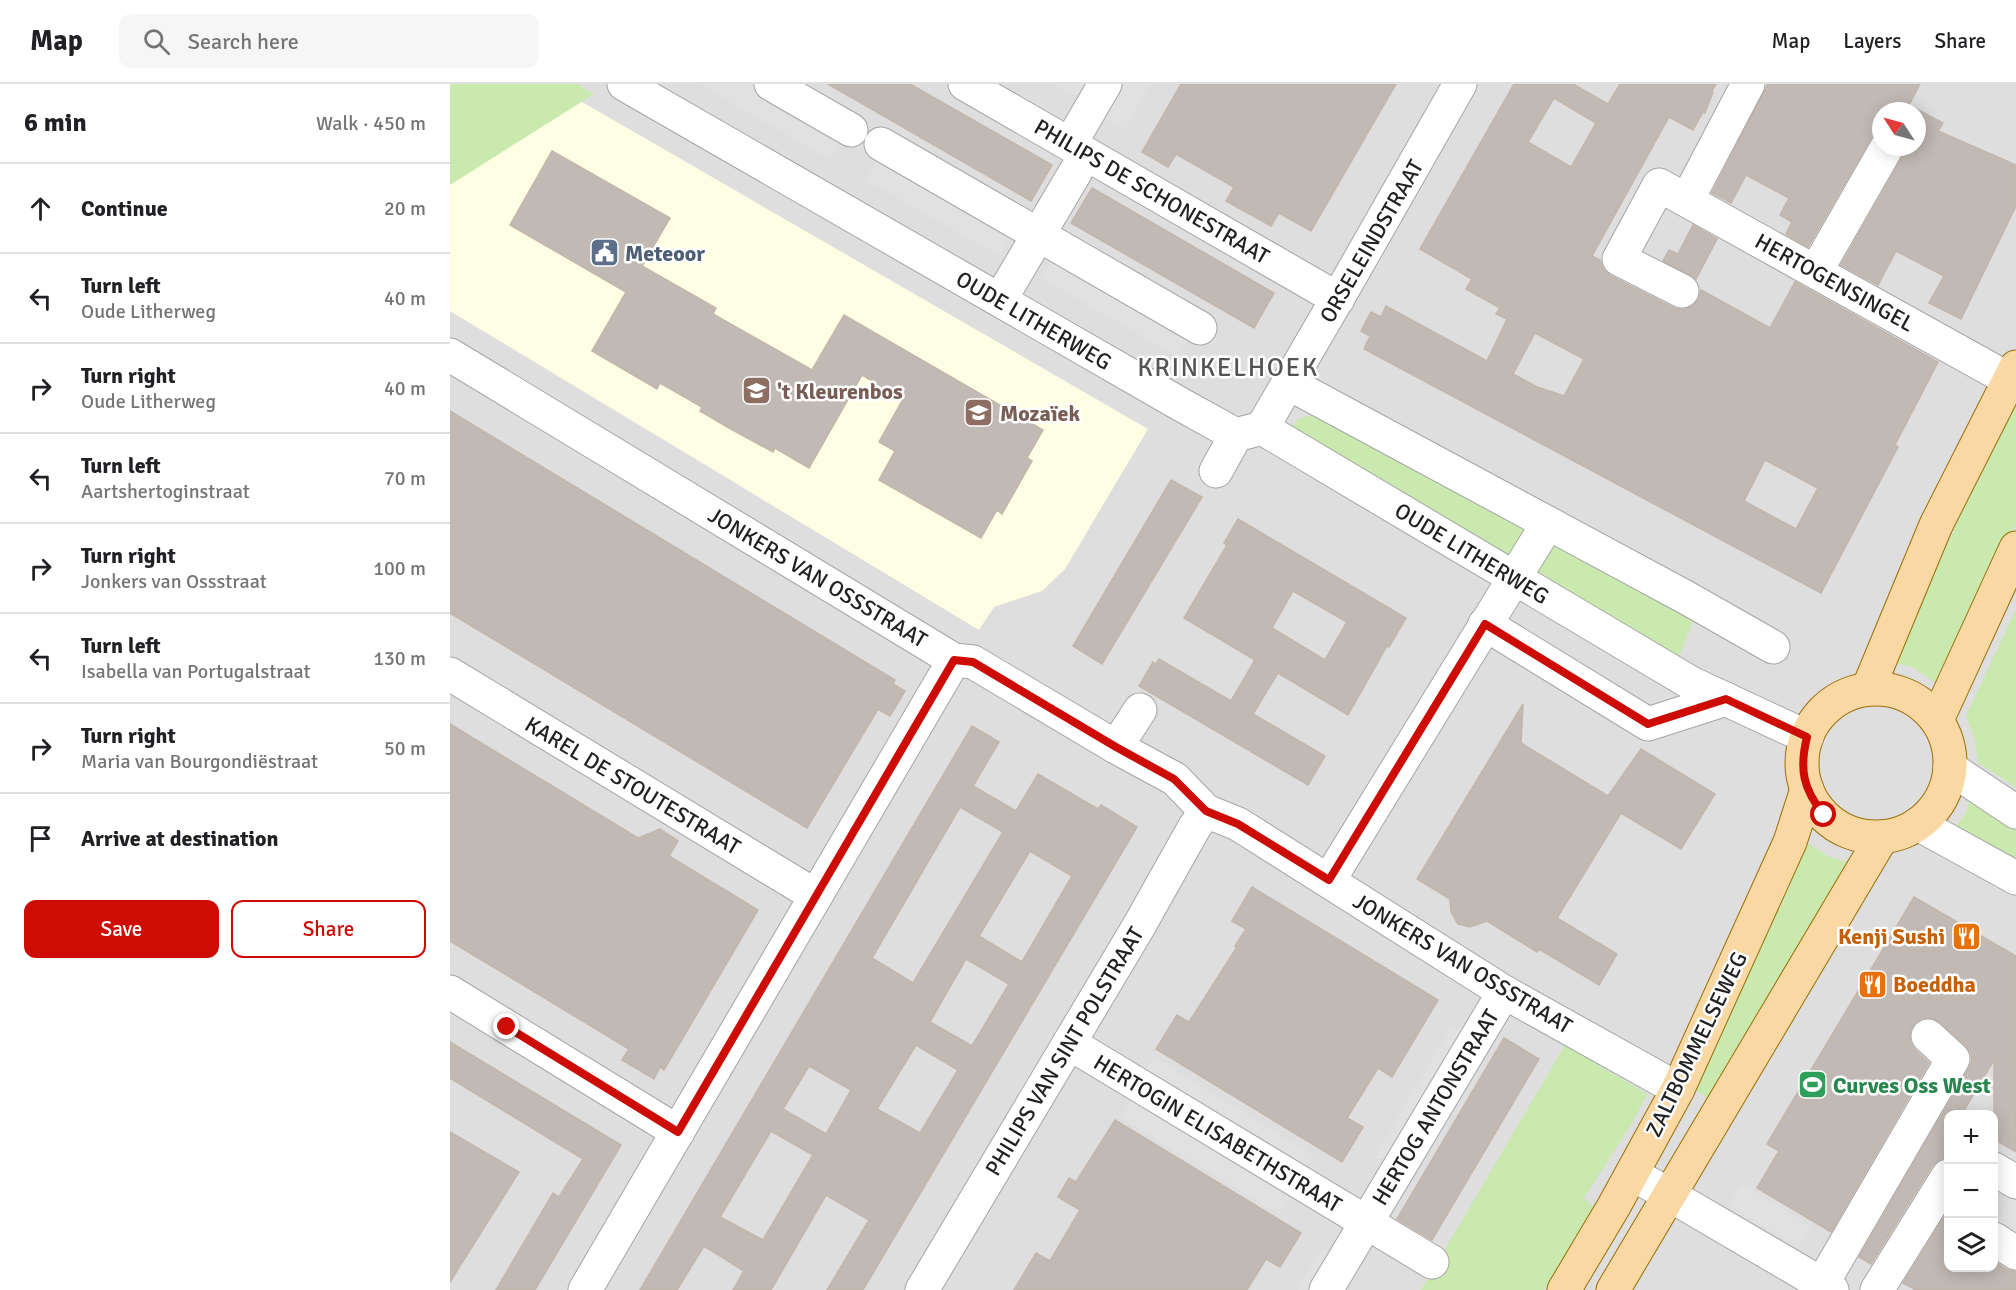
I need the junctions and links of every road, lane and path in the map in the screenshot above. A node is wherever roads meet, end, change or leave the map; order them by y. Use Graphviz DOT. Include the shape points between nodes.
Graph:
graph roads {
  1 [pos="624,84"];
  2 [pos="771,84"];
  3 [pos="965,84"];
  4 [pos="1105,84"];
  5 [pos="1460,84"];
  6 [pos="1748,84"];
  7 [pos="661,93"];
  8 [pos="851,130"];
  9 [pos="880,144"];
  10 [pos="1882,156"];
  11 [pos="1073,158"];
  12 [pos="1673,192"];
  13 [pos="1038,235"];
  14 [pos="1816,271"];
  15 [pos="1682,291"];
  16 [pos="1338,298"];
  17 [pos="999,300"];
  18 [pos="1200,328"];
  19 [pos="450,355"];
  20 [pos="2013,374"];
  21 [pos="1288,383"];
  22 [pos="1249,431"];
  23 [pos="1216,471"];
  24 [pos="1535,506"];
  25 [pos="2016,548"];
  26 [pos="1513,578"];
  27 [pos="1485,624"];
  28 [pos="1773,647"];
  29 [pos="954,660"];
  30 [pos="450,674"];
  31 [pos="1868,689"];
  32 [pos="1726,699"];
  33 [pos="1140,710"];
  34 [pos="1937,720"];
  35 [pos="1807,737"];
  36 [pos="1116,747"];
  37 [pos="1950,768"];
  38 [pos="1807,789"];
  39 [pos="1206,811"];
  40 [pos="2016,812"];
  41 [pos="1918,824"];
  42 [pos="1882,837"];
  43 [pos="2016,878"];
  44 [pos="1329,880"];
  45 [pos="816,896"];
  46 [pos="450,992"];
  47 [pos="1504,992"];
  48 [pos="1928,1036"];
  49 [pos="1070,1043"];
  50 [pos="1678,1089"];
  51 [pos="678,1132"];
  52 [pos="1998,1171"];
  53 [pos="1632,1174"];
  54 [pos="1944,1182"];
  55 [pos="2016,1182"];
  56 [pos="1668,1194"];
  57 [pos="1366,1223"];
  58 [pos="1998,1242"];
  59 [pos="2016,1253"];
  60 [pos="1432,1262"];
  61 [pos="931,1287"];
  62 [pos="1827,1287"];
  63 [pos="585,1290"];
  64 [pos="1326,1290"];
  65 [pos="1564,1290"];
  66 [pos="1613,1290"];
  67 [pos="1877,1290"];
  1 -- 7 [label="street, OUDE LITHERWEG"];
  2 -- 8 [label="street"];
  3 -- 11 [label="street, PHILIPS DE SCHONESTRAAT"];
  4 -- 11 [label="street"];
  5 -- 16 [label="street, ORSELEINDSTRAAT"];
  6 -- 12 [label="street"];
  7 -- 17 [label="street, OUDE LITHERWEG"];
  9 -- 13 [label="street"];
  10 -- 14 [label="street"];
  11 -- 13 [label="street"];
  11 -- 16 [label="street, PHILIPS DE SCHONESTRAAT"];
  12 -- 14 [label="street, HERTOGENSINGEL"];
  12 -- 15 [label="street" via="1619,259"];
  13 -- 17 [label="street"];
  13 -- 18 [label="street"];
  14 -- 20 [label="street, HERTOGENSINGEL"];
  16 -- 21 [label="street, ORSELEINDSTRAAT"];
  17 -- 22 [label="street, OUDE LITHERWEG"];
  19 -- 29 [label="street, JONKERS VAN OSSSTRAAT"];
  20 -- 31 [label="main road, HERTOGENSINGEL" via="1936,525"];
  21 -- 22 [label="street, ORSELEINDSTRAAT"];
  21 -- 24 [label="street"];
  22 -- 23 [label="street, ORSELEINDSTRAAT"];
  22 -- 26 [label="street, OUDE LITHERWEG"];
  24 -- 26 [label="street"];
  24 -- 28 [label="street"];
  25 -- 34 [label="main road"];
  26 -- 27 [label="street"];
  26 -- 32 [label="street, OUDE LITHERWEG" via="1691,683"];
  27 -- 32 [label="street" via="1648,724"];
  27 -- 44 [label="street"];
  29 -- 36 [label="street, JONKERS VAN OSSSTRAAT" via="973,662"];
  29 -- 45 [label="street"];
  30 -- 45 [label="street, KAREL DE STOUTESTRAAT"];
  31 -- 34 [label="main road" via="1902,693 1916,700"];
  31 -- 35 [label="main road" via="1833,703"];
  32 -- 35 [label="street, OUDE LITHERWEG"];
  33 -- 36 [label="street"];
  34 -- 37 [label="main road" via="1948,744"];
  35 -- 38 [label="main road" via="1802,762"];
  36 -- 39 [label="street, JONKERS VAN OSSSTRAAT" via="1174,779"];
  37 -- 40 [label="street"];
  37 -- 41 [label="main road" via="1942,796"];
  38 -- 42 [label="main road" via="1819,809 1836,825 1866,836"];
  38 -- 50 [label="main road, ZALTBOMMELSEWEG" via="1790,842"];
  39 -- 44 [label="street, JONKERS VAN OSSSTRAAT" via="1238,824"];
  39 -- 49 [label="street, PHILIPS VAN SINT POLSTRAAT"];
  41 -- 42 [label="main road"];
  41 -- 43 [label="street"];
  42 -- 56 [label="main road, ZALTBOMMELSEWEG"];
  44 -- 47 [label="street, JONKERS VAN OSSSTRAAT"];
  45 -- 51 [label="street"];
  46 -- 51 [label="street"];
  47 -- 50 [label="street, JONKERS VAN OSSSTRAAT"];
  47 -- 57 [label="street, HERTOG ANTONSTRAAT"];
  48 -- 62 [label="street" via="1953,1059"];
  49 -- 57 [label="street, HERTOGIN ELISABETHSTRAAT"];
  49 -- 61 [label="street, PHILIPS VAN SINT POLSTRAAT"];
  50 -- 53 [label="main road, ZALTBOMMELSEWEG"];
  51 -- 63 [label="street"];
  52 -- 55 [label="street"];
  53 -- 56 [label="street"];
  53 -- 65 [label="main road, ZALTBOMMELSEWEG"];
  54 -- 67 [label="street"];
  56 -- 62 [label="street"];
  56 -- 66 [label="main road, ZALTBOMMELSEWEG"];
  57 -- 60 [label="street, HERTOG ANTONSTRAAT"];
  57 -- 64 [label="street, HERTOG ANTONSTRAAT"];
  58 -- 59 [label="street"];
}
